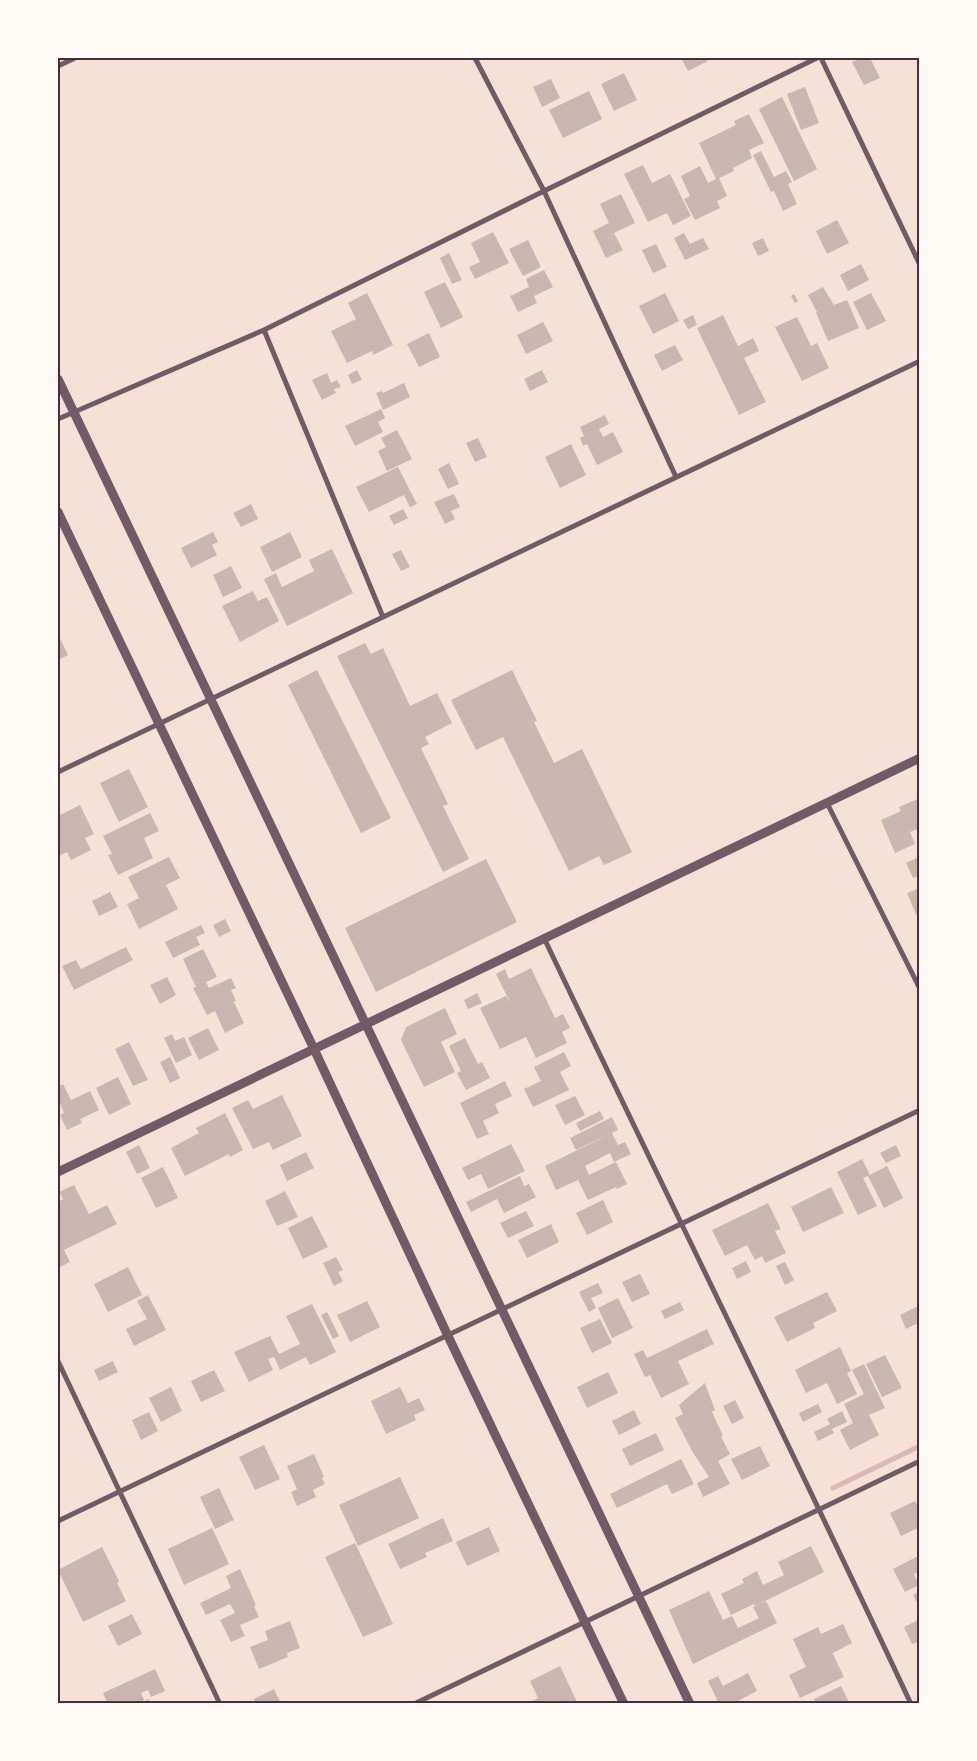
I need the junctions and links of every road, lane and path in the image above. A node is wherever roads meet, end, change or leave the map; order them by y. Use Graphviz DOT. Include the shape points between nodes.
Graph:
graph roads {
  1 [pos="75,58"];
  2 [pos="475,58"];
  3 [pos="819,58"];
  4 [pos="58,66"];
  5 [pos="544,190"];
  6 [pos="920,265"];
  7 [pos="264,330"];
  8 [pos="920,361"];
  9 [pos="58,379"];
  10 [pos="73,412"];
  11 [pos="58,419"];
  12 [pos="676,477"];
  13 [pos="58,512"];
  14 [pos="384,617"];
  15 [pos="211,699"];
  16 [pos="158,724"];
  17 [pos="920,758"];
  18 [pos="58,772"];
  19 [pos="827,802"];
  20 [pos="544,938"];
  21 [pos="920,989"];
  22 [pos="366,1024"];
  23 [pos="314,1049"];
  24 [pos="920,1110"];
  25 [pos="58,1172"];
  26 [pos="680,1224"];
  27 [pos="502,1310"];
  28 [pos="448,1336"];
  29 [pos="58,1362"];
  30 [pos="920,1462"];
  31 [pos="120,1491"];
  32 [pos="820,1509"];
  33 [pos="58,1521"];
  34 [pos="638,1596"];
  35 [pos="585,1622"];
  36 [pos="220,1704"];
  37 [pos="414,1704"];
  38 [pos="624,1704"];
  39 [pos="690,1704"];
  40 [pos="911,1704"];
  1 -- 4 [label="street"];
  2 -- 5 [label="street"];
  3 -- 5 [label="street"];
  3 -- 6 [label="street"];
  5 -- 7 [label="street"];
  5 -- 12 [label="street"];
  7 -- 10 [label="street"];
  7 -- 14 [label="street"];
  8 -- 12 [label="street"];
  9 -- 10 [label="street"];
  10 -- 11 [label="street"];
  10 -- 15 [label="street"];
  12 -- 14 [label="street"];
  13 -- 16 [label="street"];
  14 -- 15 [label="street"];
  15 -- 16 [label="street"];
  15 -- 22 [label="street"];
  16 -- 18 [label="street"];
  16 -- 23 [label="street"];
  17 -- 19 [label="street"];
  19 -- 20 [label="street"];
  19 -- 21 [label="street"];
  20 -- 22 [label="street"];
  20 -- 26 [label="street"];
  22 -- 23 [label="street"];
  22 -- 27 [label="street"];
  23 -- 25 [label="street"];
  23 -- 28 [label="street"];
  24 -- 26 [label="street"];
  26 -- 27 [label="street"];
  26 -- 32 [label="street"];
  27 -- 28 [label="street"];
  27 -- 34 [label="street"];
  28 -- 31 [label="street"];
  28 -- 35 [label="street"];
  29 -- 31 [label="street"];
  30 -- 32 [label="street"];
  31 -- 33 [label="street"];
  31 -- 36 [label="street"];
  32 -- 34 [label="street"];
  32 -- 40 [label="street"];
  34 -- 35 [label="street"];
  34 -- 39 [label="street"];
  35 -- 37 [label="street"];
  35 -- 38 [label="street"];
}
